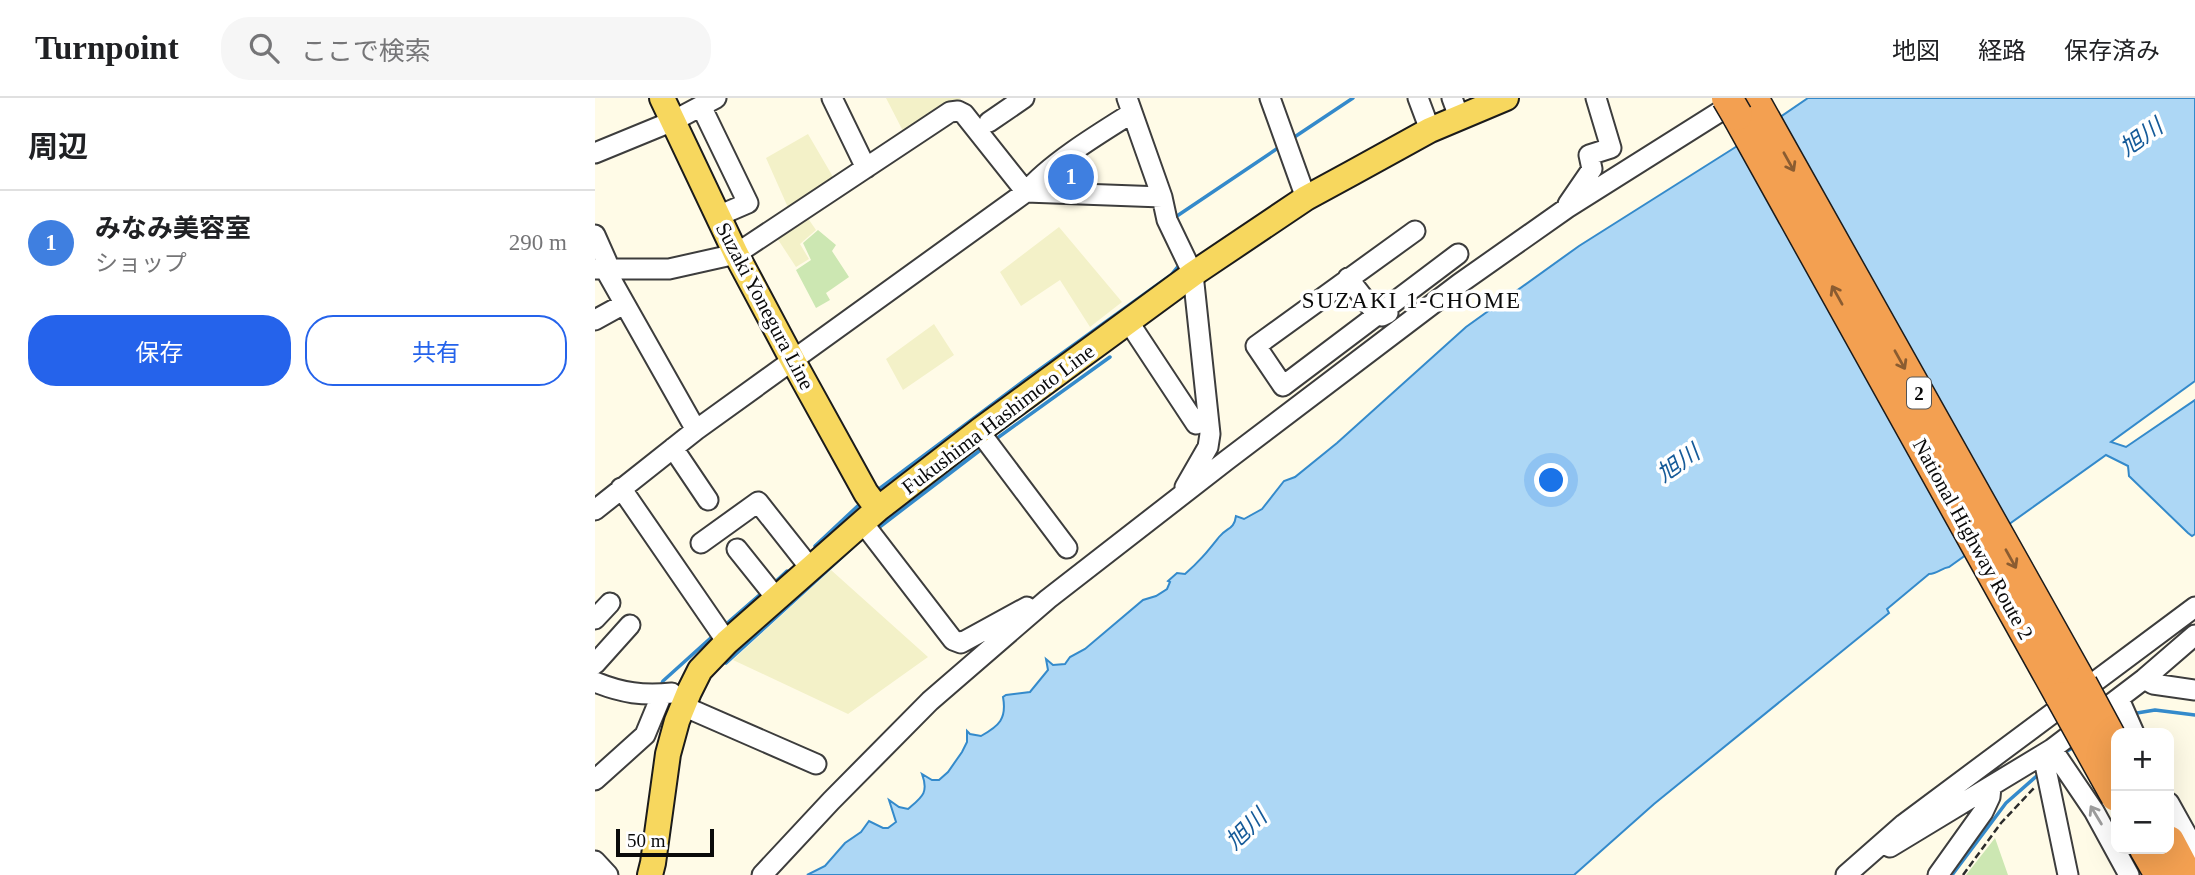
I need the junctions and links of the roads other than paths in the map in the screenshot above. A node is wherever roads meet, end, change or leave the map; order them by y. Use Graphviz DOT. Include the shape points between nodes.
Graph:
graph roads {
  1 [pos="662,98"];
  2 [pos="832,98"];
  3 [pos="1024,98"];
  4 [pos="1270,98"];
  5 [pos="1418,98"];
  6 [pos="1506,98"];
  7 [pos="1596,98"];
  8 [pos="1727,98"];
  9 [pos="1741,98"];
  10 [pos="1753,98"];
  11 [pos="706,105"];
  12 [pos="1129,105"];
  13 [pos="1456,108"];
  14 [pos="673,121"];
  15 [pos="989,122"];
  16 [pos="1430,130"];
  17 [pos="595,153"];
  18 [pos="866,168"];
  19 [pos="1026,192"];
  20 [pos="1162,197"];
  21 [pos="1306,198"];
  22 [pos="1567,208"];
  23 [pos="718,216"];
  24 [pos="1415,231"];
  25 [pos="595,235"];
  26 [pos="736,254"];
  27 [pos="1458,254"];
  28 [pos="1188,264"];
  29 [pos="600,269"];
  30 [pos="1348,278"];
  31 [pos="1459,284"];
  32 [pos="625,304"];
  33 [pos="1377,315"];
  34 [pos="595,320"];
  35 [pos="1128,321"];
  36 [pos="793,361"];
  37 [pos="1196,424"];
  38 [pos="696,430"];
  39 [pos="986,439"];
  40 [pos="675,452"];
  41 [pos="611,495"];
  42 [pos="708,500"];
  43 [pos="1177,500"];
  44 [pos="871,516"];
  45 [pos="701,543"];
  46 [pos="1067,548"];
  47 [pos="737,549"];
  48 [pos="811,569"];
  49 [pos="771,592"];
  50 [pos="1048,599"];
  51 [pos="610,603"];
  52 [pos="2195,607"];
  53 [pos="595,619"];
  54 [pos="630,625"];
  55 [pos="722,635"];
  56 [pos="2195,635"];
  57 [pos="595,664"];
  58 [pos="2144,679"];
  59 [pos="595,682"];
  60 [pos="2195,690"];
  61 [pos="669,696"];
  62 [pos="2119,699"];
  63 [pos="2132,728"];
  64 [pos="2111,738"];
  65 [pos="2047,752"];
  66 [pos="816,764"];
  67 [pos="595,780"];
  68 [pos="1991,787"];
  69 [pos="2113,791"];
  70 [pos="2174,812"];
  71 [pos="2174,850"];
  72 [pos="2195,850"];
  73 [pos="2148,854"];
  74 [pos="595,861"];
  75 [pos="1851,871"];
  76 [pos="608,875"];
  77 [pos="650,875"];
  78 [pos="762,875"];
  79 [pos="1938,875"];
  80 [pos="2068,875"];
  81 [pos="2129,875"];
  82 [pos="2160,875"];
  83 [pos="2187,875"];
  1 -- 14 [label="main road, Suzaki Yonegura Line"];
  2 -- 18 [label="street"];
  3 -- 15 [label="street"];
  4 -- 21 [label="street"];
  5 -- 16 [label="street"];
  6 -- 13 [label="main road, Fukushima Hashimoto Line"];
  7 -- 22 [label="street" via="1611,148 1589,155 1591,169"];
  69 -- 8 [label="highway, National Highway Route 2 / 2, one-way, bridge"];
  9 -- 22 [label="street"];
  10 -- 64 [label="highway, National Highway Route 2 / 2, one-way, bridge"];
  11 -- 14 [label="street"];
  11 -- 23 [label="street" via="748,203"];
  12 -- 19 [label="street"];
  12 -- 20 [label="street"];
  13 -- 16 [label="main road, Fukushima Hashimoto Line"];
  14 -- 17 [label="street"];
  14 -- 23 [label="main road, Suzaki Yonegura Line"];
  16 -- 21 [label="main road, Fukushima Hashimoto Line"];
  18 -- 19 [label="street" via="958,111"];
  18 -- 26 [label="street"];
  19 -- 20 [label="street"];
  19 -- 36 [label="street"];
  20 -- 28 [label="street" via="1167,220"];
  21 -- 28 [label="main road, Fukushima Hashimoto Line"];
  22 -- 31 [label="street"];
  23 -- 26 [label="main road, Suzaki Yonegura Line"];
  24 -- 30 [label="street"];
  25 -- 29 [label="street" via="607,262"];
  26 -- 29 [label="street" via="669,269"];
  26 -- 36 [label="main road, Suzaki Yonegura Line"];
  27 -- 33 [label="street"];
  28 -- 35 [label="main road, Fukushima Hashimoto Line"];
  28 -- 43 [label="street" via="1210,434 1209,447"];
  29 -- 32 [label="street"];
  30 -- 33 [label="street"];
  30 -- 33 [label="street" via="1256,346 1283,386"];
  31 -- 33 [label="street" via="1443,285"];
  31 -- 43 [label="street"];
  32 -- 34 [label="street"];
  32 -- 38 [label="street"];
  35 -- 37 [label="street"];
  35 -- 39 [label="main road, Fukushima Hashimoto Line"];
  36 -- 38 [label="street"];
  36 -- 44 [label="main road, Suzaki Yonegura Line" via="866,493"];
  38 -- 40 [label="street"];
  39 -- 44 [label="main road, Fukushima Hashimoto Line"];
  39 -- 46 [label="street"];
  40 -- 41 [label="street"];
  40 -- 42 [label="street"];
  41 -- 55 [label="street"];
  43 -- 50 [label="street"];
  44 -- 48 [label="main road, Fukushima Hashimoto Line"];
  44 -- 50 [label="street" via="953,640 961,643"];
  45 -- 48 [label="street" via="758,502"];
  47 -- 49 [label="street"];
  48 -- 49 [label="main road, Fukushima Hashimoto Line"];
  49 -- 55 [label="main road, Fukushima Hashimoto Line"];
  50 -- 78 [label="street" via="930,701"];
  51 -- 53 [label="street"];
  52 -- 75 [label="street" via="1904,824"];
  54 -- 57 [label="street"];
  55 -- 61 [label="main road, Fukushima Hashimoto Line" via="700,670"];
  56 -- 58 [label="street"];
  58 -- 60 [label="street"];
  58 -- 62 [label="street"];
  59 -- 61 [label="street" via="616,691"];
  61 -- 66 [label="street"];
  61 -- 67 [label="street" via="645,736"];
  61 -- 77 [label="main road, Fukushima Hashimoto Line" via="668,754"];
  62 -- 63 [label="street"];
  62 -- 65 [label="street"];
  65 -- 68 [label="street"];
  65 -- 80 [label="street"];
  81 -- 65 [label="street, one-way" via="2094,811"];
  68 -- 75 [label="street"];
  68 -- 79 [label="street" via="1983,812"];
  70 -- 72 [label="street"];
  71 -- 83 [label="highway"];
  73 -- 82 [label="highway"];
  74 -- 76 [label="street"];
}
